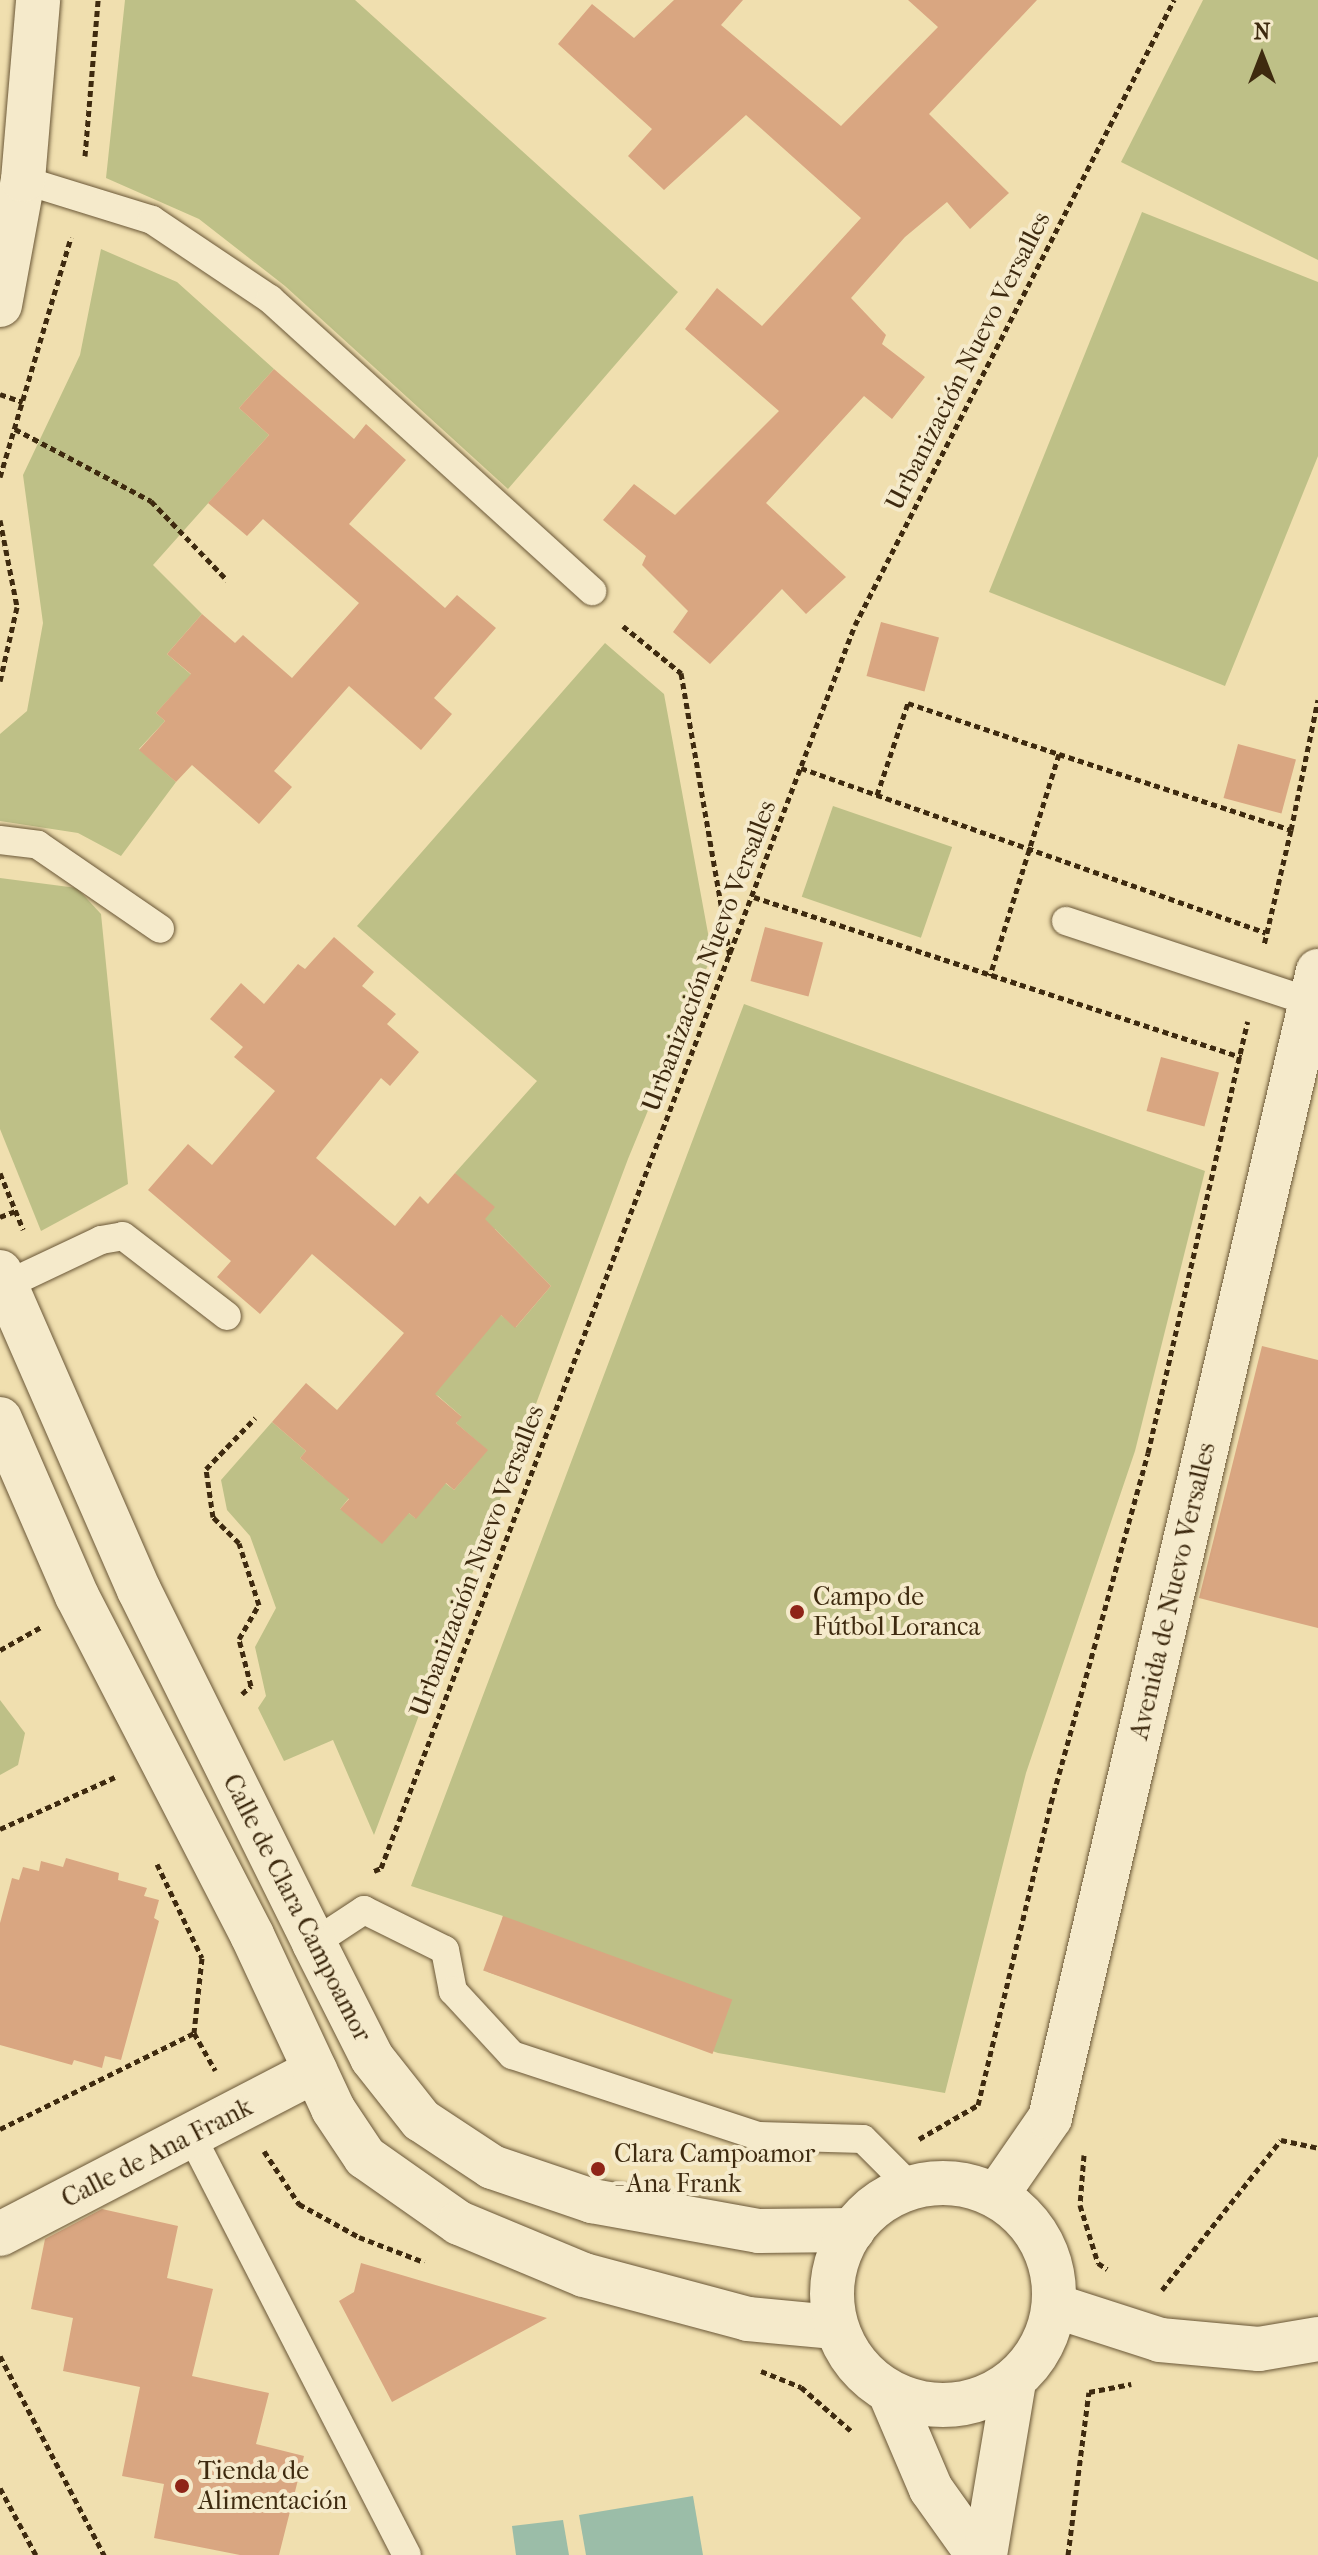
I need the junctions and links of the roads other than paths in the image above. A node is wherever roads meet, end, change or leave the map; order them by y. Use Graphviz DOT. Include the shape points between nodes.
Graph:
graph roads {
  1 [pos="38,0"];
  2 [pos="23,180"];
  3 [pos="0,305"];
  4 [pos="591,591"];
  5 [pos="0,840"];
  6 [pos="1066,921"];
  7 [pos="160,929"];
  8 [pos="1314,986"];
  9 [pos="15,1276"];
  10 [pos="227,1316"];
  11 [pos="0,1419"];
  12 [pos="314,1943"];
  13 [pos="315,2071"];
  14 [pos="191,2135"];
  15 [pos="911,2187"];
  16 [pos="996,2196"];
  17 [pos="853,2230"];
  18 [pos="0,2234"];
  19 [pos="1055,2306"];
  20 [pos="835,2327"];
  21 [pos="1318,2339"];
  22 [pos="1014,2381"];
  23 [pos="890,2393"];
  24 [pos="407,2555"];
  25 [pos="978,2555"];
  26 [pos="985,2555"];
  1 -- 2 [label="main road"];
  2 -- 3 [label="main road"];
  2 -- 4 [label="lane" via="152,220 270,299"];
  5 -- 7 [label="lane" via="38,845"];
  6 -- 8 [label="lane" via="1255,983"];
  8 -- 16 [label="main road, Avenida de Nuevo Versalles" via="1050,2118"];
  9 -- 10 [label="lane" via="123,1236"];
  9 -- 12 [label="main road, Calle de Clara Campoamor" via="139,1590"];
  11 -- 13 [label="main road, Calle de Clara Campoamor" via="77,1596 252,1935"];
  12 -- 15 [label="lane" via="364,1910 445,1950 453,1991 512,2055 759,2136 863,2139"];
  12 -- 17 [label="main road, Calle de Clara Campoamor" via="372,2058 421,2120 492,2167 592,2201 744,2228"];
  13 -- 14 [label="main road, Calle de Ana Frank"];
  13 -- 20 [label="main road, Calle de Clara Campoamor" via="365,2157 459,2223 598,2279 748,2319"];
  14 -- 18 [label="main road, Calle de Ana Frank"];
  14 -- 24 [label="lane"];
  15 -- 16 [label="main road" via="955,2183"];
  15 -- 17 [label="main road" via="872,2208"];
  16 -- 19 [label="main road" via="1030,2224 1051,2263"];
  17 -- 20 [label="main road" via="832,2283"];
  19 -- 21 [label="main road" via="1165,2320 1259,2349"];
  19 -- 22 [label="main road" via="1042,2348"];
  20 -- 23 [label="main road" via="856,2365"];
  22 -- 23 [label="main road" via="975,2402 932,2406"];
  22 -- 26 [label="main road"];
  23 -- 25 [label="main road" via="931,2489"];
}
